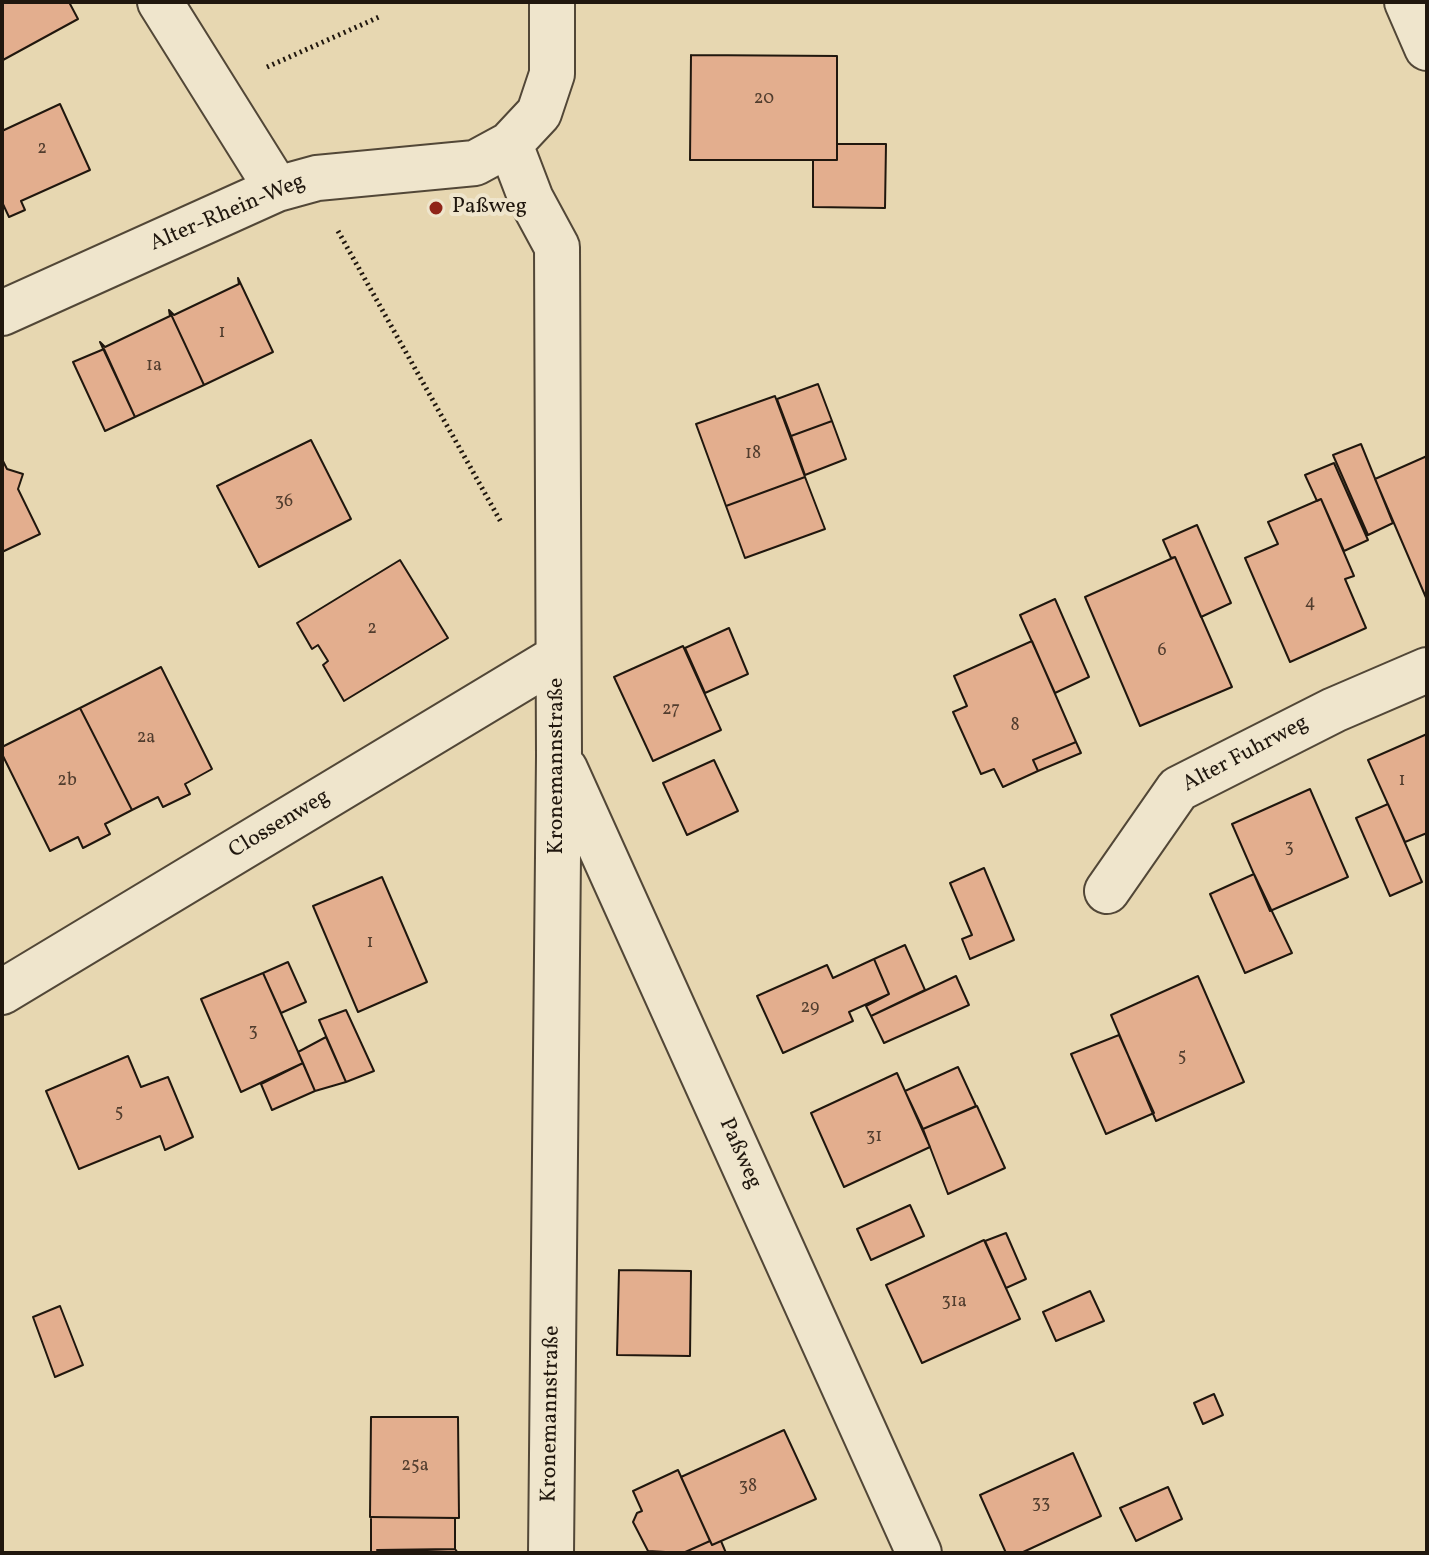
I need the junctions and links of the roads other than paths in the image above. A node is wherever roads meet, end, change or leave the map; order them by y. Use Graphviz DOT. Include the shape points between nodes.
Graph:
graph roads {
  1 [pos="160,2"];
  2 [pos="552,2"];
  3 [pos="1407,2"];
  4 [pos="1427,48"];
  5 [pos="510,144"];
  6 [pos="297,184"];
  7 [pos="2,313"];
  8 [pos="558,657"];
  9 [pos="1427,670"];
  10 [pos="559,756"];
  11 [pos="1107,891"];
  12 [pos="2,992"];
  13 [pos="551,1553"];
  14 [pos="919,1553"];
  1 -- 6 [label="street" via="215,90"];
  2 -- 5 [label="street" via="552,74 539,113"];
  3 -- 4 [label="street"];
  5 -- 6 [label="street, Alter-Rhein-Weg" via="475,163"];
  5 -- 8 [label="street, Kronemannstraße" via="557,247"];
  6 -- 7 [label="street, Alter-Rhein-Weg"];
  8 -- 10 [label="street, Kronemannstraße"];
  8 -- 12 [label="street, Clossenweg"];
  9 -- 11 [label="street, Alter Fuhrweg" via="1334,710 1178,789"];
  10 -- 13 [label="street, Kronemannstraße"];
  10 -- 14 [label="street, Paßweg"];
}
